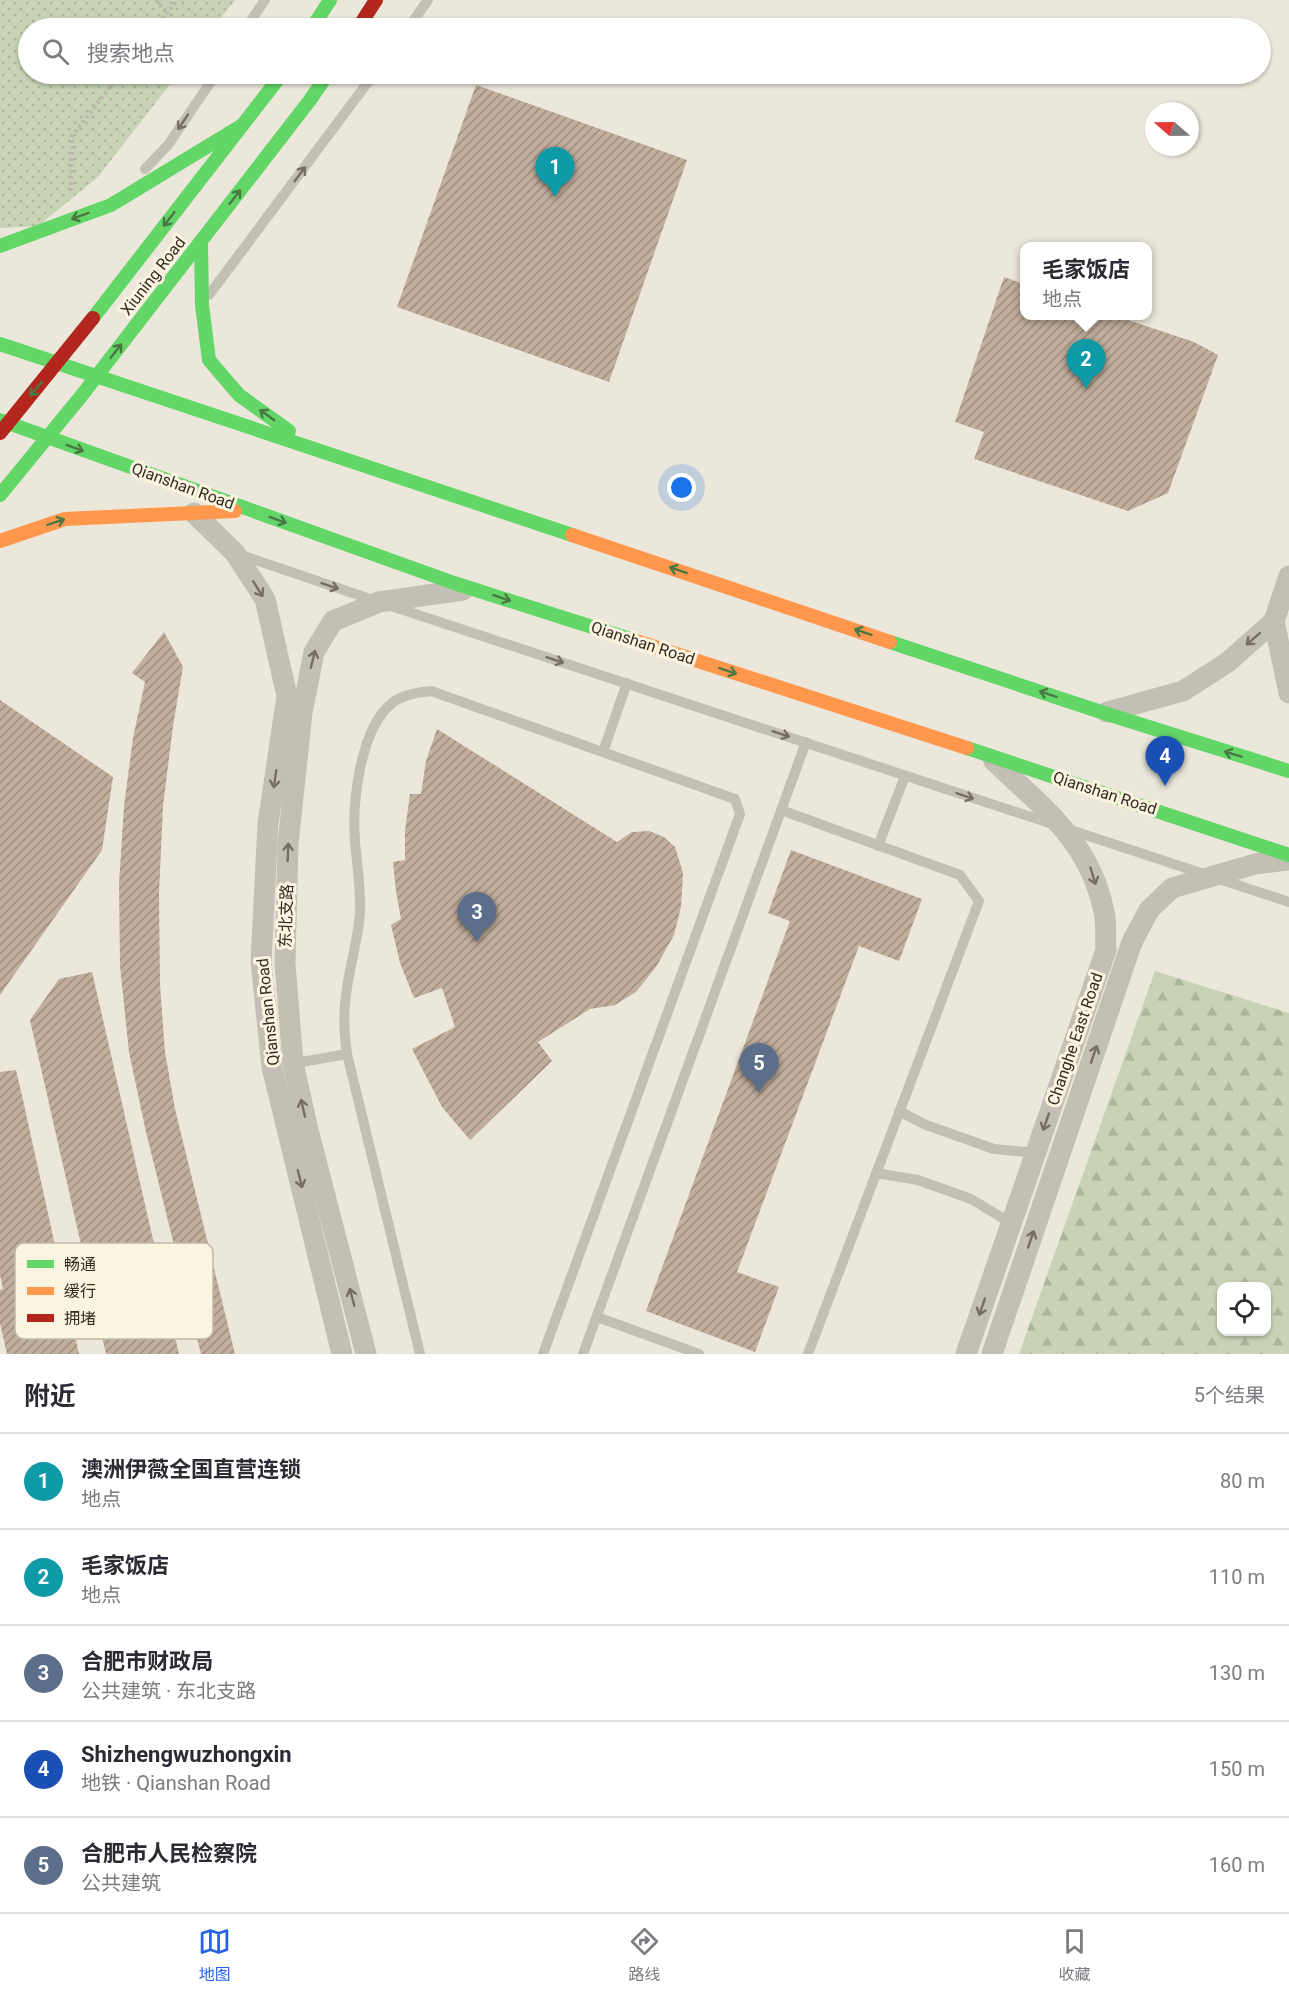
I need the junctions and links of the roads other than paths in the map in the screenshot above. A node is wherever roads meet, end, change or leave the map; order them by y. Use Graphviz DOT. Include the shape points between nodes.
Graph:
graph roads {
  1 [pos="265,0"];
  2 [pos="330,0"];
  3 [pos="376,0"];
  4 [pos="428,0"];
  5 [pos="253,18"];
  6 [pos="318,18"];
  7 [pos="364,18"];
  8 [pos="415,18"];
  9 [pos="209,84"];
  10 [pos="274,84"];
  11 [pos="321,84"];
  12 [pos="367,84"];
  13 [pos="241,126"];
  14 [pos="111,205"];
  15 [pos="201,241"];
  16 [pos="0,246"];
  17 [pos="202,305"];
  18 [pos="0,344"];
  19 [pos="57,364"];
  20 [pos="96,377"];
  21 [pos="2,425"];
  22 [pos="46,438"];
  23 [pos="315,449"];
  24 [pos="0,495"];
  25 [pos="250,511"];
  26 [pos="194,513"];
  27 [pos="0,541"];
  28 [pos="235,553"];
  29 [pos="1289,576"];
  30 [pos="472,589"];
  31 [pos="379,602"];
  32 [pos="1274,621"];
  33 [pos="627,683"];
  34 [pos="1289,693"];
  35 [pos="1104,713"];
  36 [pos="806,742"];
  37 [pos="603,752"];
  38 [pos="987,754"];
  39 [pos="1289,771"];
  40 [pos="904,776"];
  41 [pos="781,810"];
  42 [pos="1065,829"];
  43 [pos="878,846"];
  44 [pos="1289,855"];
  45 [pos="1289,860"];
  46 [pos="1208,876"];
  47 [pos="1289,902"];
  48 [pos="347,1054"];
  49 [pos="293,1063"];
  50 [pos="272,1067"];
  51 [pos="899,1111"];
  52 [pos="1036,1153"];
  53 [pos="876,1173"];
  54 [pos="1011,1223"];
  55 [pos="597,1317"];
  56 [pos="342,1354"];
  57 [pos="366,1354"];
  58 [pos="420,1354"];
  59 [pos="543,1354"];
  60 [pos="583,1354"];
  61 [pos="699,1354"];
  62 [pos="808,1354"];
  63 [pos="966,1354"];
  64 [pos="992,1354"];
  1 -- 5 [label="lane"];
  2 -- 6 [label="main road"];
  3 -- 7 [label="main road"];
  4 -- 8 [label="lane"];
  9 -- 14 [label="lane, one-way" via="168,145"];
  10 -- 13 [label="main road, Xiuning Road"];
  15 -- 11 [label="main road, Xiuning Road, one-way"];
  17 -- 12 [label="lane, one-way"];
  13 -- 14 [label="main road"];
  13 -- 19 [label="main road, Xiuning Road, one-way"];
  14 -- 16 [label="main road, one-way"];
  15 -- 17 [label="main road"];
  20 -- 15 [label="main road, Xiuning Road, one-way"];
  23 -- 17 [label="main road, one-way" via="239,395 209,360"];
  18 -- 19 [label="main road"];
  19 -- 20 [label="main road"];
  19 -- 21 [label="main road, Xiuning Road, one-way"];
  20 -- 22 [label="main road, Xiuning Road"];
  20 -- 23 [label="main road"];
  21 -- 22 [label="main road, Qianshan Road"];
  22 -- 24 [label="main road, Xiuning Road"];
  22 -- 25 [label="main road, Qianshan Road, one-way"];
  35 -- 23 [label="main road, one-way"];
  25 -- 26 [label="main road"];
  25 -- 30 [label="main road, Qianshan Road, one-way"];
  27 -- 26 [label="main road, one-way" via="65,519"];
  26 -- 28 [label="street, Qianshan Road"];
  28 -- 31 [label="lane, one-way"];
  28 -- 50 [label="street, Qianshan Road, one-way" via="265,599 287,696 268,824 261,962"];
  29 -- 32 [label="street"];
  30 -- 31 [label="street, 东北支路"];
  30 -- 38 [label="main road, Qianshan Road, one-way"];
  31 -- 33 [label="lane, one-way"];
  49 -- 31 [label="street, 东北支路, one-way" via="285,963 288,856 304,703 314,652 333,621"];
  32 -- 34 [label="street"];
  32 -- 35 [label="street, one-way" via="1228,662 1183,691"];
  33 -- 36 [label="lane, one-way"];
  33 -- 37 [label="lane"];
  39 -- 35 [label="main road, one-way"];
  36 -- 40 [label="lane"];
  36 -- 41 [label="lane"];
  37 -- 48 [label="lane" via="431,691 411,693 377,719 361,762 355,804 361,891 345,997"];
  37 -- 59 [label="lane" via="735,799 740,814"];
  38 -- 42 [label="street, Changhe East Road"];
  38 -- 44 [label="main road, Qianshan Road"];
  40 -- 42 [label="lane, one-way"];
  40 -- 43 [label="lane"];
  41 -- 43 [label="lane"];
  41 -- 55 [label="lane"];
  42 -- 46 [label="lane"];
  42 -- 52 [label="street, Changhe East Road, one-way" via="1090,866 1105,914 1106,950"];
  43 -- 51 [label="lane" via="960,875 978,901"];
  45 -- 46 [label="street, Changhe East Road"];
  46 -- 47 [label="lane"];
  64 -- 46 [label="street, Changhe East Road, one-way" via="1132,942 1149,910 1172,888"];
  48 -- 49 [label="lane"];
  48 -- 58 [label="lane"];
  49 -- 50 [label="lane"];
  57 -- 49 [label="street, 东北支路, one-way"];
  50 -- 56 [label="street, Qianshan Road, one-way"];
  51 -- 52 [label="lane" via="994,1149"];
  51 -- 53 [label="lane"];
  52 -- 54 [label="street, Changhe East Road"];
  53 -- 54 [label="lane" via="918,1180 971,1198"];
  53 -- 62 [label="lane"];
  54 -- 63 [label="street, Changhe East Road, one-way"];
  55 -- 60 [label="lane"];
  55 -- 61 [label="lane"];
}
